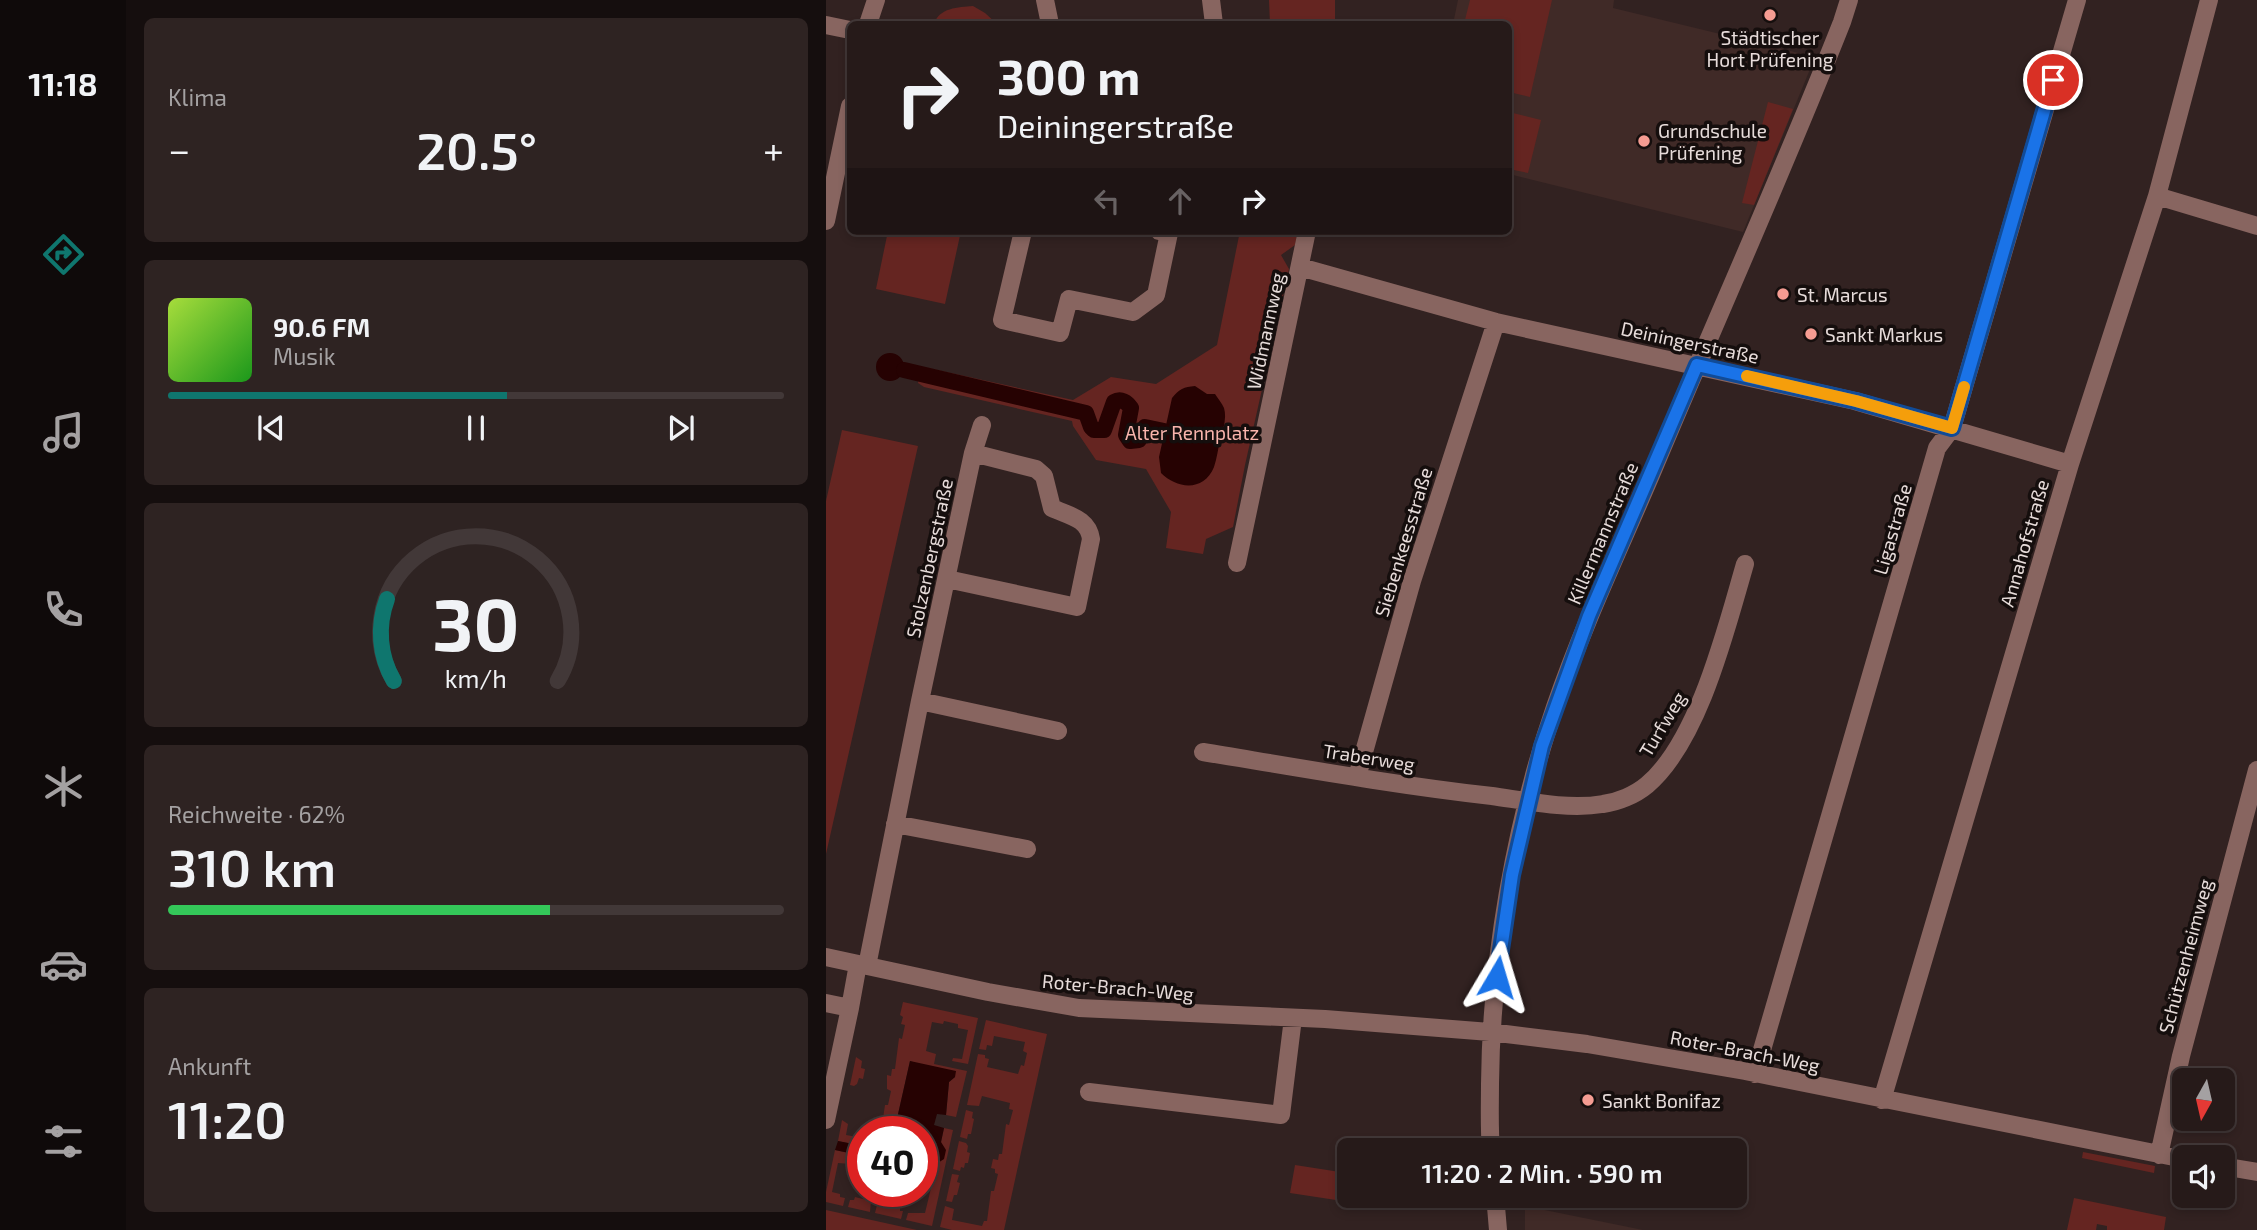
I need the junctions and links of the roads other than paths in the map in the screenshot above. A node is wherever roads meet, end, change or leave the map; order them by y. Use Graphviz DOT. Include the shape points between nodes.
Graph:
graph roads {
  1 [pos="876,0"];
  2 [pos="1045,0"];
  3 [pos="1211,0"];
  4 [pos="1849,0"];
  5 [pos="2077,0"];
  6 [pos="2209,0"];
  7 [pos="869,21"];
  8 [pos="1050,21"];
  9 [pos="1214,21"];
  10 [pos="826,24"];
  11 [pos="847,29"];
  12 [pos="847,115"];
  13 [pos="833,157"];
  14 [pos="2157,196"];
  15 [pos="826,220"];
  16 [pos="2257,226"];
  17 [pos="1022,235"];
  18 [pos="1169,235"];
  19 [pos="1306,235"];
  20 [pos="1300,267"];
  21 [pos="1496,322"];
  22 [pos="1697,365"];
  23 [pos="982,425"];
  24 [pos="1952,428"];
  25 [pos="973,453"];
  26 [pos="2070,464"];
  27 [pos="1237,563"];
  28 [pos="1745,564"];
  29 [pos="947,579"];
  30 [pos="920,701"];
  31 [pos="1058,731"];
  32 [pos="1203,752"];
  33 [pos="2257,770"];
  34 [pos="1357,777"];
  35 [pos="1528,801"];
  36 [pos="895,824"];
  37 [pos="1027,849"];
  38 [pos="826,957"];
  39 [pos="862,965"];
  40 [pos="826,1003"];
  41 [pos="850,1008"];
  42 [pos="1293,1018"];
  43 [pos="1490,1032"];
  44 [pos="1755,1074"];
  45 [pos="1089,1093"];
  46 [pos="1882,1100"];
  47 [pos="826,1120"];
  48 [pos="1491,1138"];
  49 [pos="2159,1155"];
  50 [pos="2172,1157"];
  51 [pos="2235,1168"];
  52 [pos="2257,1172"];
  53 [pos="1496,1208"];
  54 [pos="1498,1230"];
  1 -- 7 [label="street"];
  2 -- 8 [label="street"];
  3 -- 9 [label="street"];
  4 -- 22 [label="street, Killermannstraße" via="1782,172"];
  5 -- 24 [label="street, Ligastraße"];
  6 -- 14 [label="street, Annahofstraße"];
  10 -- 11 [label="street"];
  12 -- 13 [label="street"];
  13 -- 15 [label="street"];
  14 -- 16 [label="street"];
  14 -- 26 [label="street, Annahofstraße"];
  17 -- 18 [label="street" via="1002,320 1060,333 1069,299 1133,312 1156,295"];
  19 -- 20 [label="street, Widmannweg"];
  20 -- 21 [label="street, Deiningerstraße"];
  20 -- 27 [label="street, Widmannweg"];
  21 -- 22 [label="street, Deiningerstraße"];
  21 -- 34 [label="street, Siebenkeesstraße" via="1412,581"];
  22 -- 24 [label="street, Deiningerstraße"];
  22 -- 35 [label="street, Killermannstraße" via="1589,616 1542,746"];
  23 -- 25 [label="street, Stolzenbergstraße"];
  24 -- 26 [label="street, Deiningerstraße"];
  24 -- 44 [label="street, Ligastraße" via="1937,448"];
  25 -- 29 [label="street, Stolzenbergstraße"];
  25 -- 29 [label="street" via="1036,469 1044,476 1052,508 1089,528 1080,593 1077,607"];
  26 -- 46 [label="street, Annahofstraße"];
  28 -- 35 [label="street, Turfweg" via="1712,671 1695,713 1665,765 1626,798 1576,805"];
  29 -- 30 [label="street, Stolzenbergstraße"];
  30 -- 31 [label="street"];
  30 -- 36 [label="street, Stolzenbergstraße"];
  32 -- 34 [label="street, Traberweg"];
  33 -- 49 [label="street, Schützenheimweg"];
  34 -- 35 [label="street, Traberweg"];
  35 -- 43 [label="street, Killermannstraße" via="1512,875"];
  36 -- 37 [label="street"];
  36 -- 39 [label="street, Stolzenbergstraße"];
  38 -- 39 [label="street, Roter-Brach-Weg"];
  39 -- 41 [label="street"];
  39 -- 42 [label="street, Roter-Brach-Weg" via="1067,1006"];
  40 -- 41 [label="street"];
  41 -- 47 [label="street"];
  42 -- 43 [label="street, Roter-Brach-Weg"];
  42 -- 45 [label="street" via="1281,1115"];
  43 -- 44 [label="street, Roter-Brach-Weg"];
  43 -- 48 [label="street, Killermannstraße"];
  44 -- 46 [label="street, Roter-Brach-Weg"];
  46 -- 49 [label="street, Roter-Brach-Weg"];
  49 -- 50 [label="street, Roter-Brach-Weg"];
  51 -- 52 [label="street"];
  53 -- 54 [label="street"];
}
